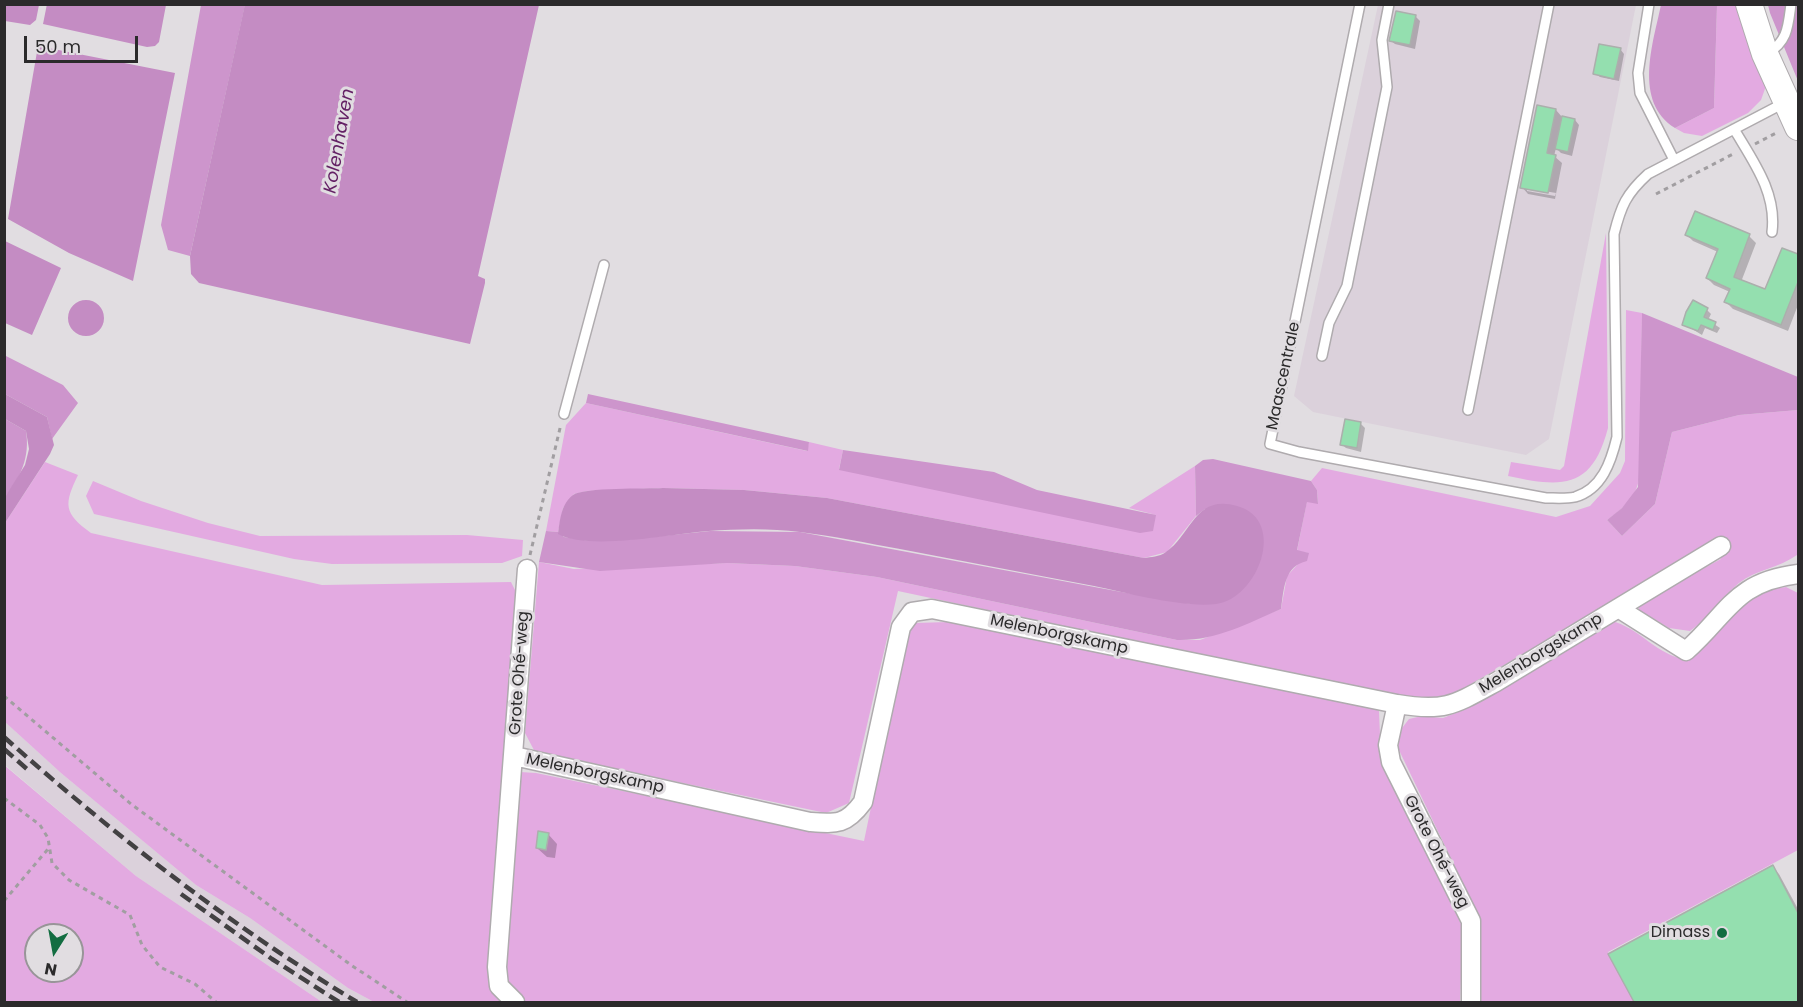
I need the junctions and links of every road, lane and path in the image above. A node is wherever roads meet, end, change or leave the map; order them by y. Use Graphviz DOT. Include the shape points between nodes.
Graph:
graph roads {
  1 [pos="1360,4"];
  2 [pos="1389,4"];
  3 [pos="1549,4"];
  4 [pos="1649,4"];
  5 [pos="1749,4"];
  6 [pos="1791,4"];
  7 [pos="1765,54"];
  8 [pos="1794,117"];
  9 [pos="1734,129"];
  10 [pos="1746,148"];
  11 [pos="1674,160"];
  12 [pos="1656,194"];
  13 [pos="1772,232"];
  14 [pos="604,266"];
  15 [pos="1322,356"];
  16 [pos="1468,410"];
  17 [pos="564,414"];
  18 [pos="1721,546"];
  19 [pos="527,569"];
  20 [pos="1798,574"];
  21 [pos="1618,608"];
  22 [pos="4,696"];
  23 [pos="1397,704"];
  24 [pos="514,756"];
  25 [pos="4,798"];
  26 [pos="48,849"];
  27 [pos="4,901"];
  28 [pos="216,1002"];
  29 [pos="407,1002"];
  30 [pos="515,1002"];
  31 [pos="1471,1002"];
  1 -- 11 [label="lane, Maascentrale" via="1270,444 1546,498 1575,496 1598,483 1611,462 1617,437 1614,234 1630,190 1648,174"];
  2 -- 15 [label="lane" via="1382,40 1387,87 1347,286 1329,323"];
  3 -- 16 [label="lane"];
  4 -- 11 [label="lane" via="1638,73 1640,93"];
  5 -- 7 [label="main road"];
  6 -- 7 [label="lane" via="1786,35 1779,46"];
  7 -- 8 [label="main road"];
  8 -- 9 [label="lane"];
  8 -- 10 [label="path"];
  9 -- 10 [label="lane"];
  9 -- 11 [label="lane"];
  10 -- 12 [label="path"];
  10 -- 13 [label="lane" via="1769,193 1774,216"];
  14 -- 17 [label="lane"];
  17 -- 19 [label="path"];
  18 -- 21 [label="street, Melenborgskamp"];
  19 -- 24 [label="street, Grote Ohé-weg"];
  20 -- 21 [label="street" via="1760,582 1732,600 1711,629 1686,651"];
  21 -- 23 [label="street, Melenborgskamp" via="1465,699 1438,709"];
  22 -- 29 [label="path" via="131,804"];
  23 -- 24 [label="street, Melenborgskamp" via="932,609 912,612 901,627 863,802 852,817 835,824 810,822"];
  23 -- 31 [label="street, Grote Ohé-weg" via="1388,745 1391,762 1471,921"];
  24 -- 30 [label="street, Grote Ohé-weg" via="497,968 499,986"];
  25 -- 26 [label="path" via="40,825 48,838"];
  26 -- 27 [label="path"];
  26 -- 28 [label="path" via="52,863 69,880 130,915 142,945 160,967 195,984"];
}
